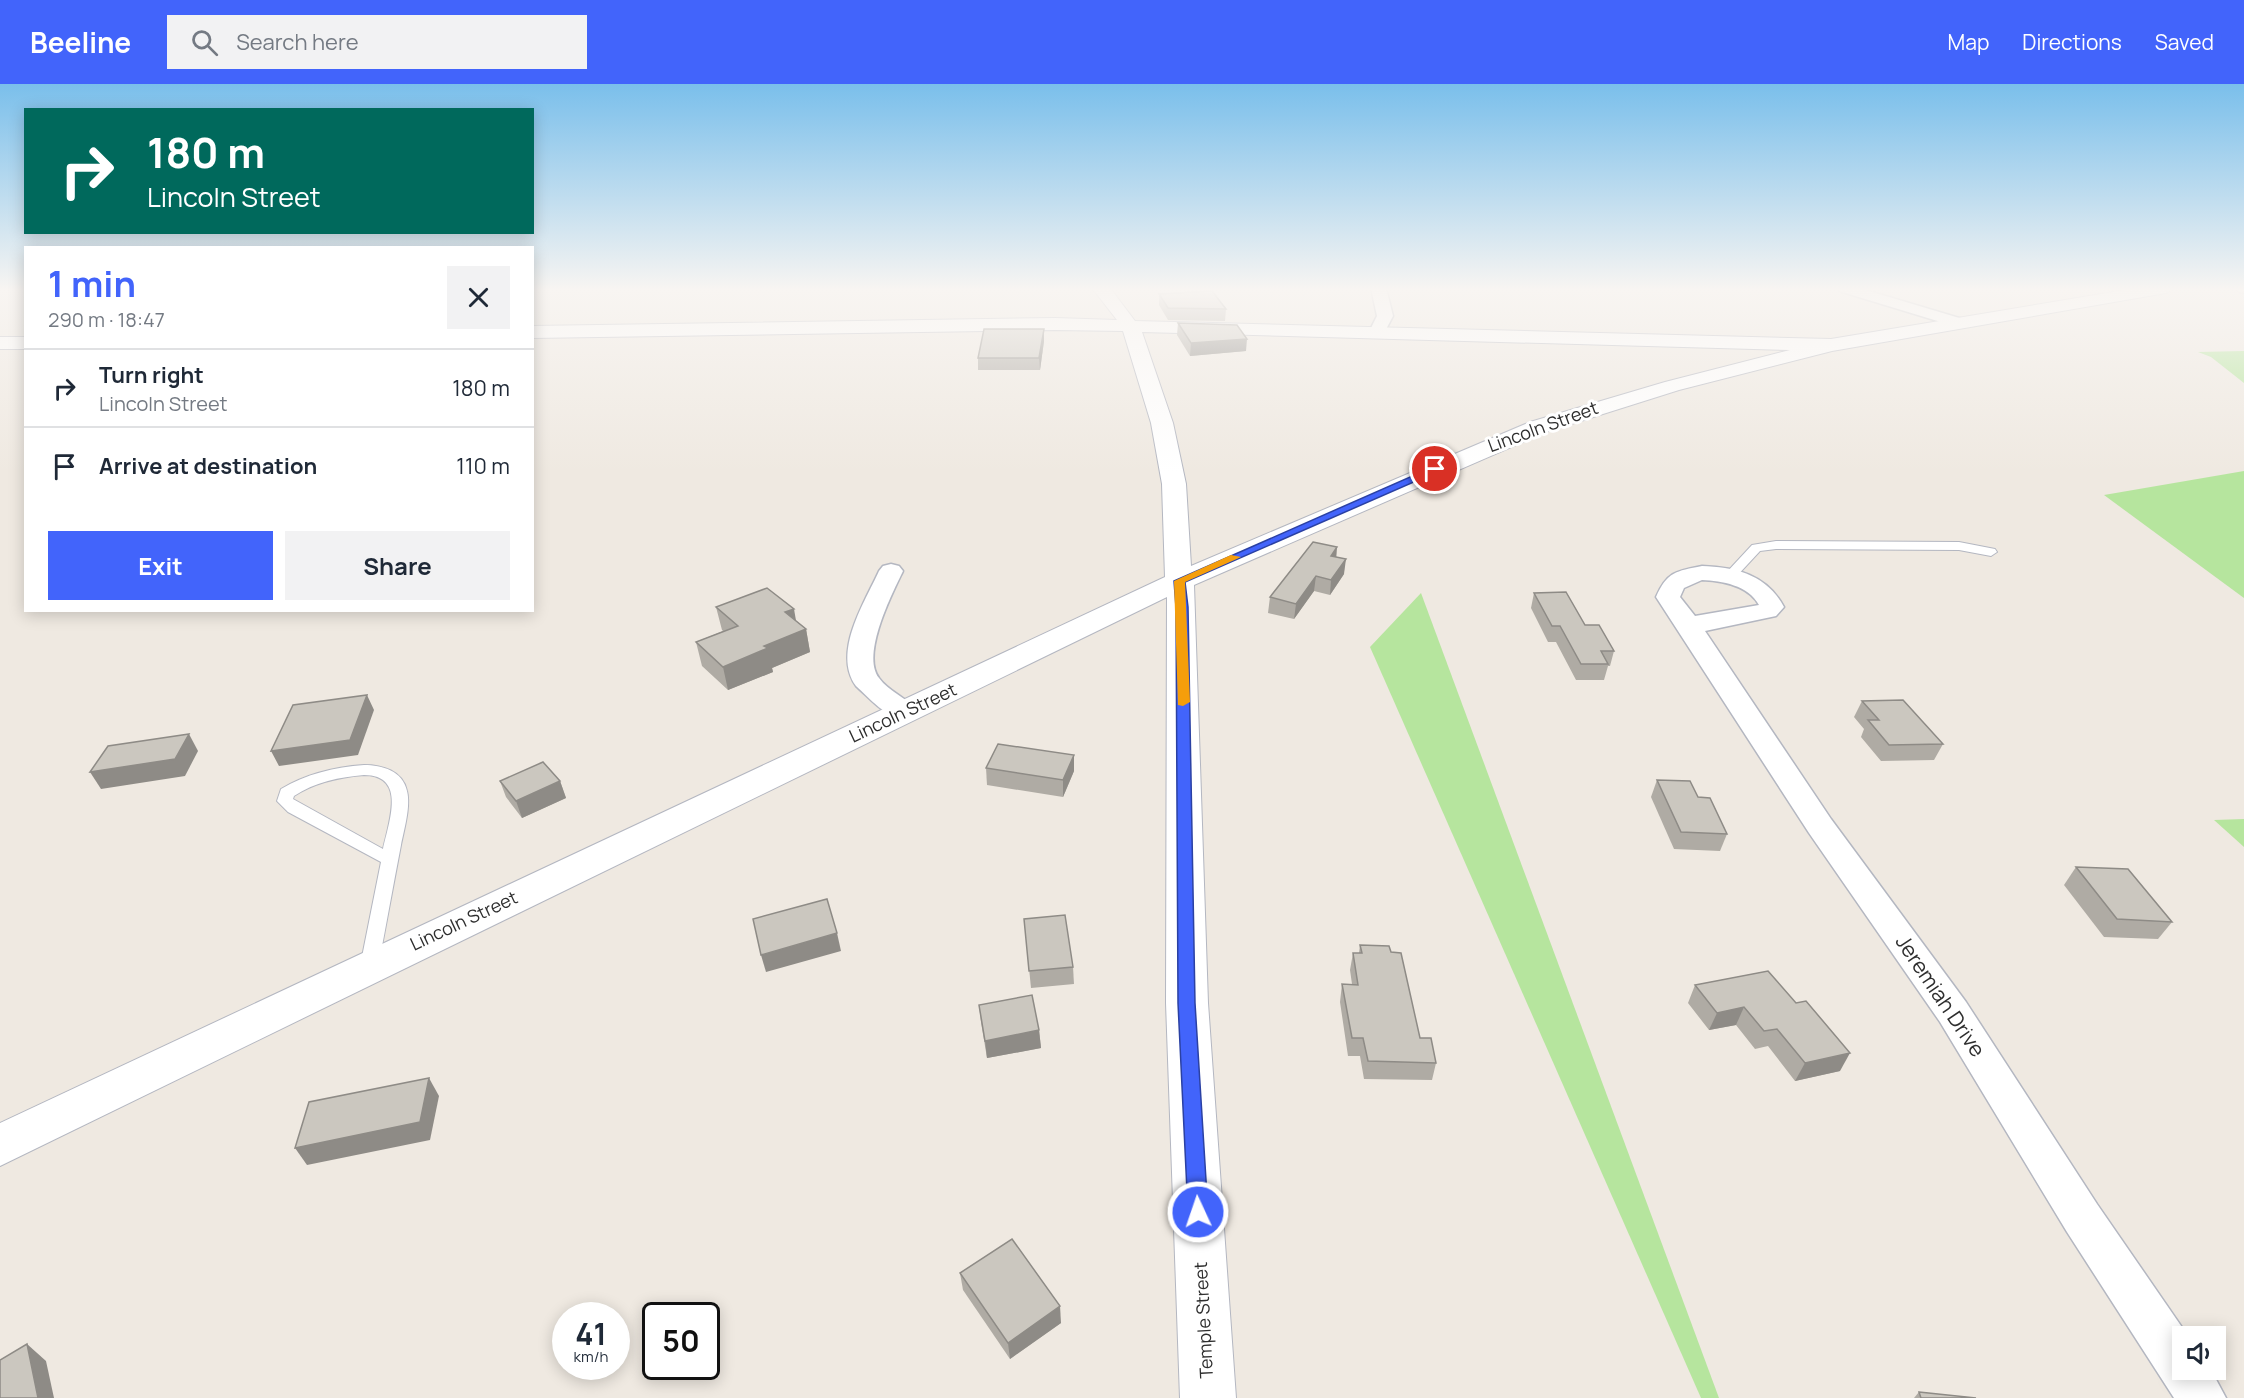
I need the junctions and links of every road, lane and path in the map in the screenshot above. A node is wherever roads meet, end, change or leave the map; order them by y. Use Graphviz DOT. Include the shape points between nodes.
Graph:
graph roads {
  1 [pos="1138,349"];
  2 [pos="1813,349"];
  3 [pos="1990,552"];
  4 [pos="891,571"];
  5 [pos="1730,576"];
  6 [pos="1179,581"];
  7 [pos="1691,628"];
  8 [pos="904,712"];
  9 [pos="390,860"];
  10 [pos="369,967"];
  11 [pos="0,1145"];
  12 [pos="2172,1353"];
  13 [pos="2190,1380"];
  14 [pos="1208,1398"];
  15 [pos="2202,1398"];
  1 -- 6 [label="main road, Temple Street" via="1172,463"];
  2 -- 6 [label="main road, Lincoln Street" via="1538,426"];
  3 -- 5 [label="lane" via="1959,546 1776,544 1756,548"];
  4 -- 8 [label="street" via="867,624 861,653 865,681"];
  5 -- 7 [label="street, Jeremiah Drive" via="1701,572 1673,583 1668,597"];
  5 -- 7 [label="street, Jeremiah Drive" via="1760,589 1772,607"];
  6 -- 8 [label="main road, Lincoln Street"];
  6 -- 14 [label="main road, Temple Street" via="1186,1003"];
  7 -- 12 [label="street, Jeremiah Drive" via="1820,826 1953,1012"];
  8 -- 10 [label="main road, Lincoln Street"];
  9 -- 9 [label="lane" via="400,792 395,780 373,770 309,782 287,793 285,801 294,808"];
  9 -- 10 [label="lane"];
  10 -- 11 [label="main road, Lincoln Street"];
  13 -- 15 [label="street, Jeremiah Drive"];
}
